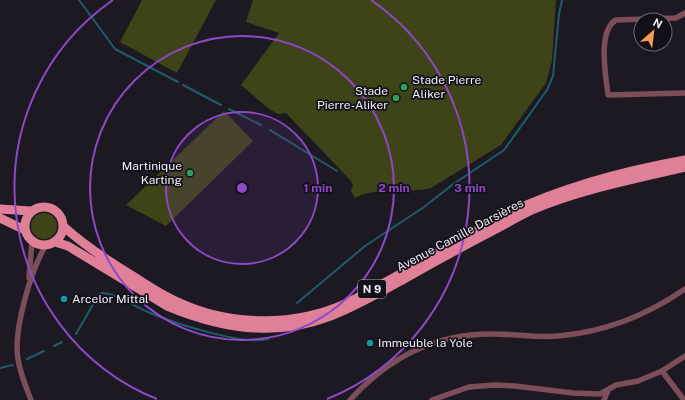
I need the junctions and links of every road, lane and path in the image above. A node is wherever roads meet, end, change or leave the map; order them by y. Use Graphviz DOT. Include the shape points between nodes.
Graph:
graph roads {
  1 [pos="685,13"];
  2 [pos="685,93"];
  3 [pos="685,160"];
  4 [pos="685,167"];
  5 [pos="0,209"];
  6 [pos="31,211"];
  7 [pos="0,218"];
  8 [pos="63,226"];
  9 [pos="25,230"];
  10 [pos="32,241"];
  11 [pos="50,243"];
  12 [pos="28,286"];
  13 [pos="685,289"];
  14 [pos="685,356"];
  15 [pos="662,371"];
  16 [pos="608,390"];
  17 [pos="31,400"];
  18 [pos="350,400"];
  19 [pos="432,400"];
  20 [pos="604,400"];
  21 [pos="684,400"];
  1 -- 2 [label="street" via="676,18 616,20 608,26 604,38 608,95"];
  3 -- 8 [label="main road, Avenue Camille Darsières / N 9" via="614,176 543,198 489,224 346,303 304,317 283,320 227,317 181,304 100,256"];
  4 -- 11 [label="main road, Avenue Camille Darsières / N 9" via="578,194 534,209 351,309 297,325 244,328 184,313 167,306 68,246"];
  5 -- 6 [label="main road"];
  6 -- 8 [label="main road" via="40,207 52,208 61,217"];
  6 -- 9 [label="main road" via="26,220"];
  7 -- 9 [label="main road"];
  8 -- 11 [label="main road" via="59,238"];
  9 -- 10 [label="main road"];
  10 -- 11 [label="main road"];
  10 -- 12 [label="street"];
  11 -- 12 [label="street" via="37,262"];
  12 -- 17 [label="street" via="17,350"];
  13 -- 18 [label="street" via="651,311 624,322 589,331 557,336 471,335 428,345 387,366"];
  14 -- 15 [label="street"];
  15 -- 16 [label="street" via="638,381 613,386"];
  15 -- 21 [label="street"];
  16 -- 19 [label="street" via="600,394 587,394 495,385 469,387"];
  16 -- 20 [label="street"];
}
